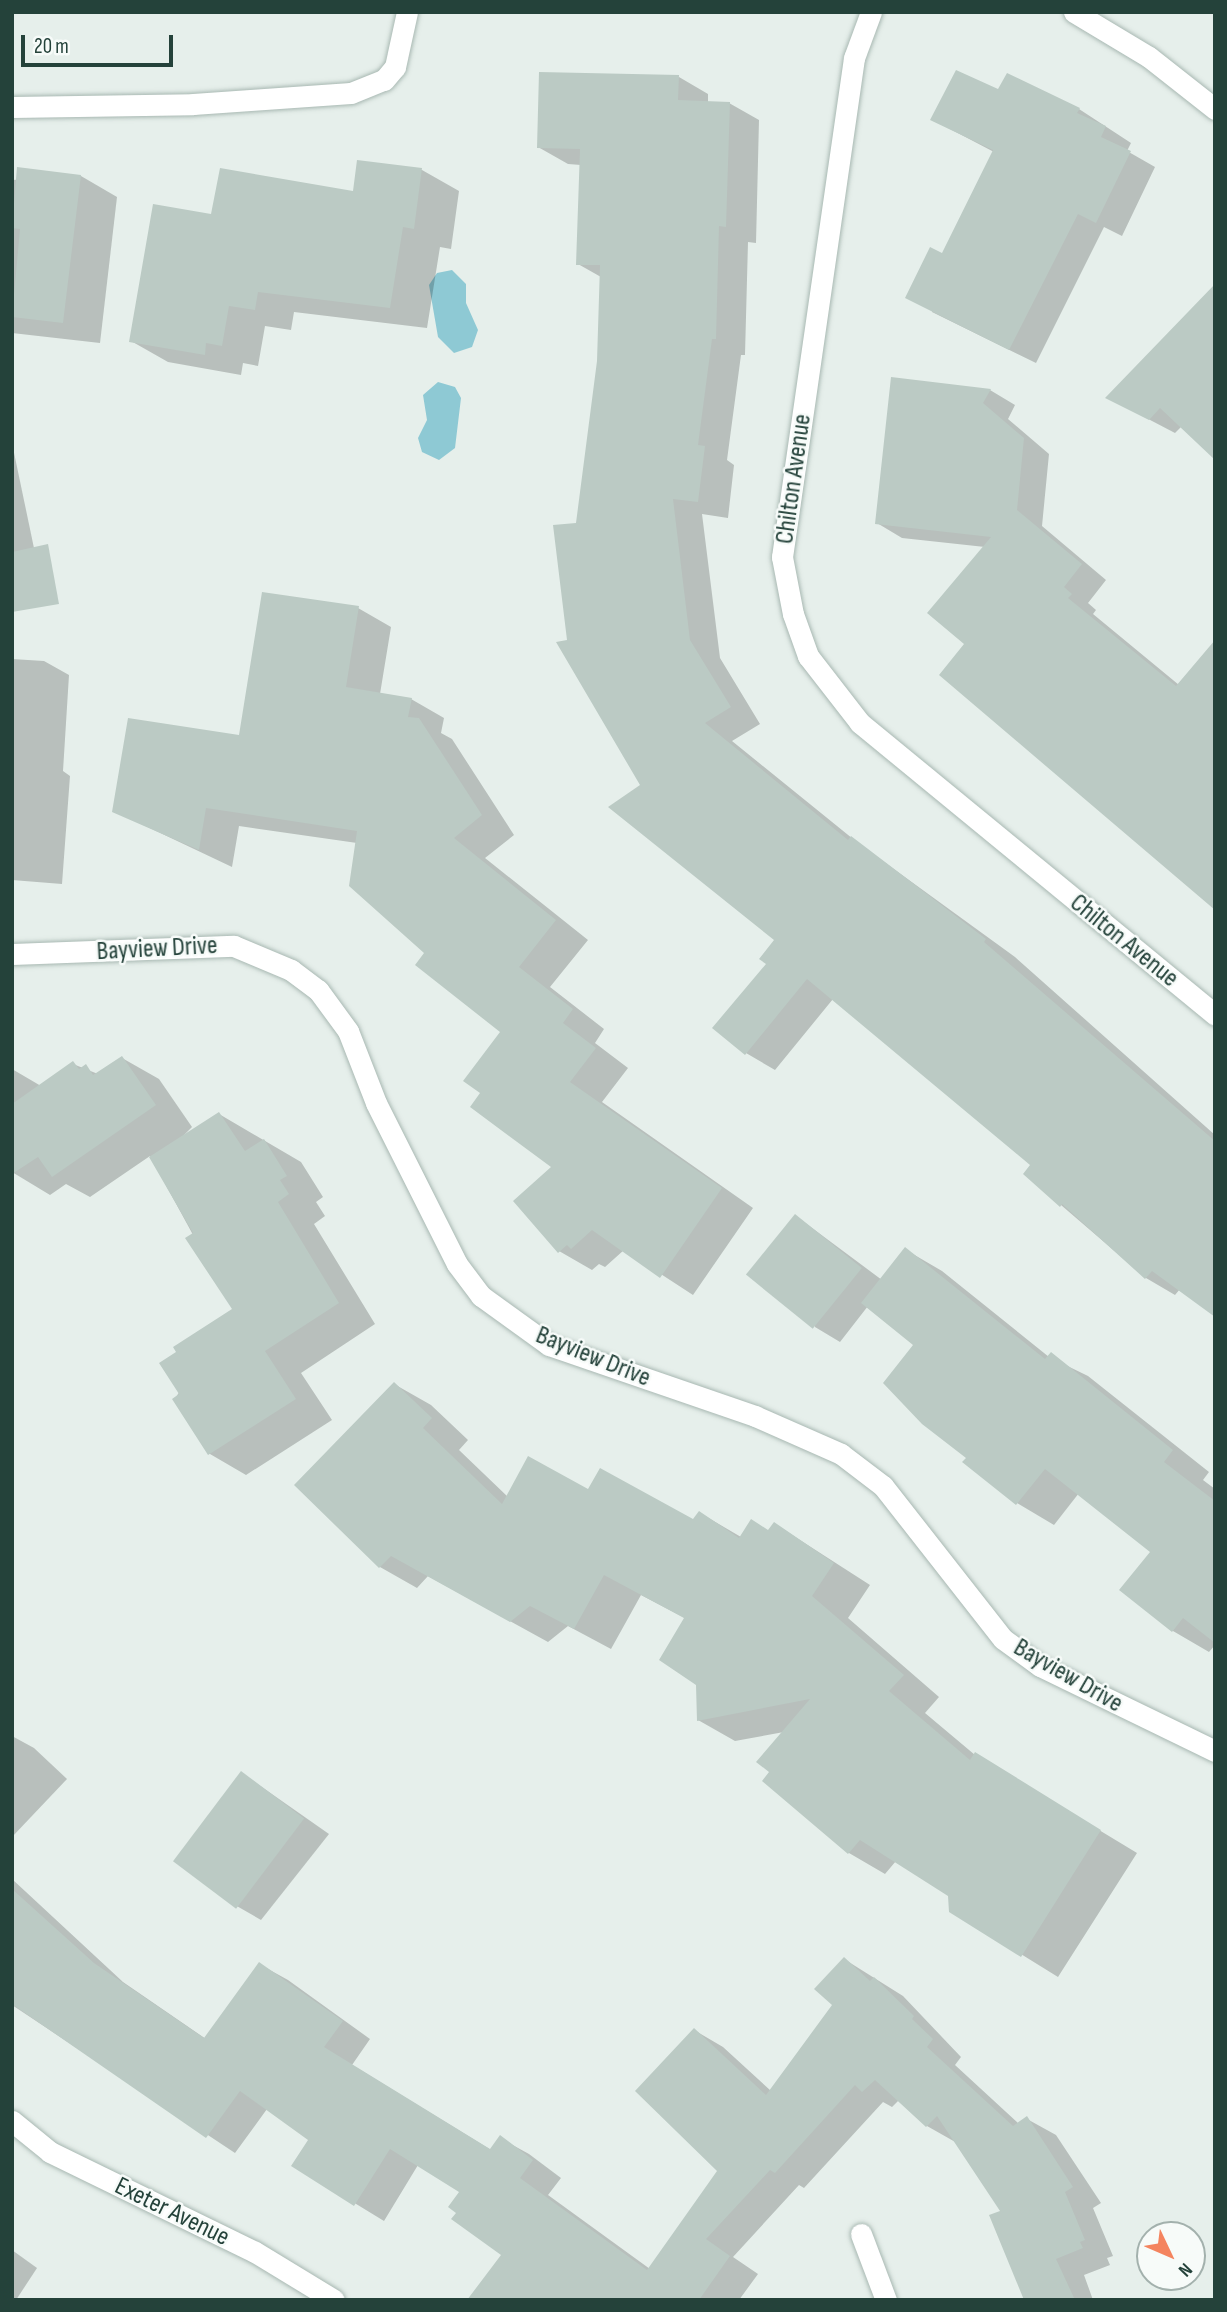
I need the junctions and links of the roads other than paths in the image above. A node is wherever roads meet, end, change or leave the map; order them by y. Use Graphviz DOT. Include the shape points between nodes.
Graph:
graph roads {
  1 [pos="407,12"];
  2 [pos="871,12"];
  3 [pos="1074,12"];
  4 [pos="12,107"];
  5 [pos="1215,109"];
  6 [pos="12,954"];
  7 [pos="1215,1015"];
  8 [pos="1215,1751"];
  9 [pos="12,2121"];
  10 [pos="861,2234"];
  11 [pos="334,2300"];
  12 [pos="886,2300"];
  1 -- 4 [label="street" via="395,67 384,80 351,93 193,104"];
  2 -- 7 [label="street, Chilton Avenue" via="854,58 782,557 800,635 829,689 860,723"];
  3 -- 5 [label="street" via="1149,57"];
  6 -- 8 [label="street, Bayview Drive" via="234,946 291,970 318,990 348,1031 376,1103 444,1239 481,1296 549,1345 755,1416 841,1454 883,1486 1003,1639 1040,1666"];
  9 -- 11 [label="street, Exeter Avenue" via="50,2152 255,2252"];
  10 -- 12 [label="street"];
}
